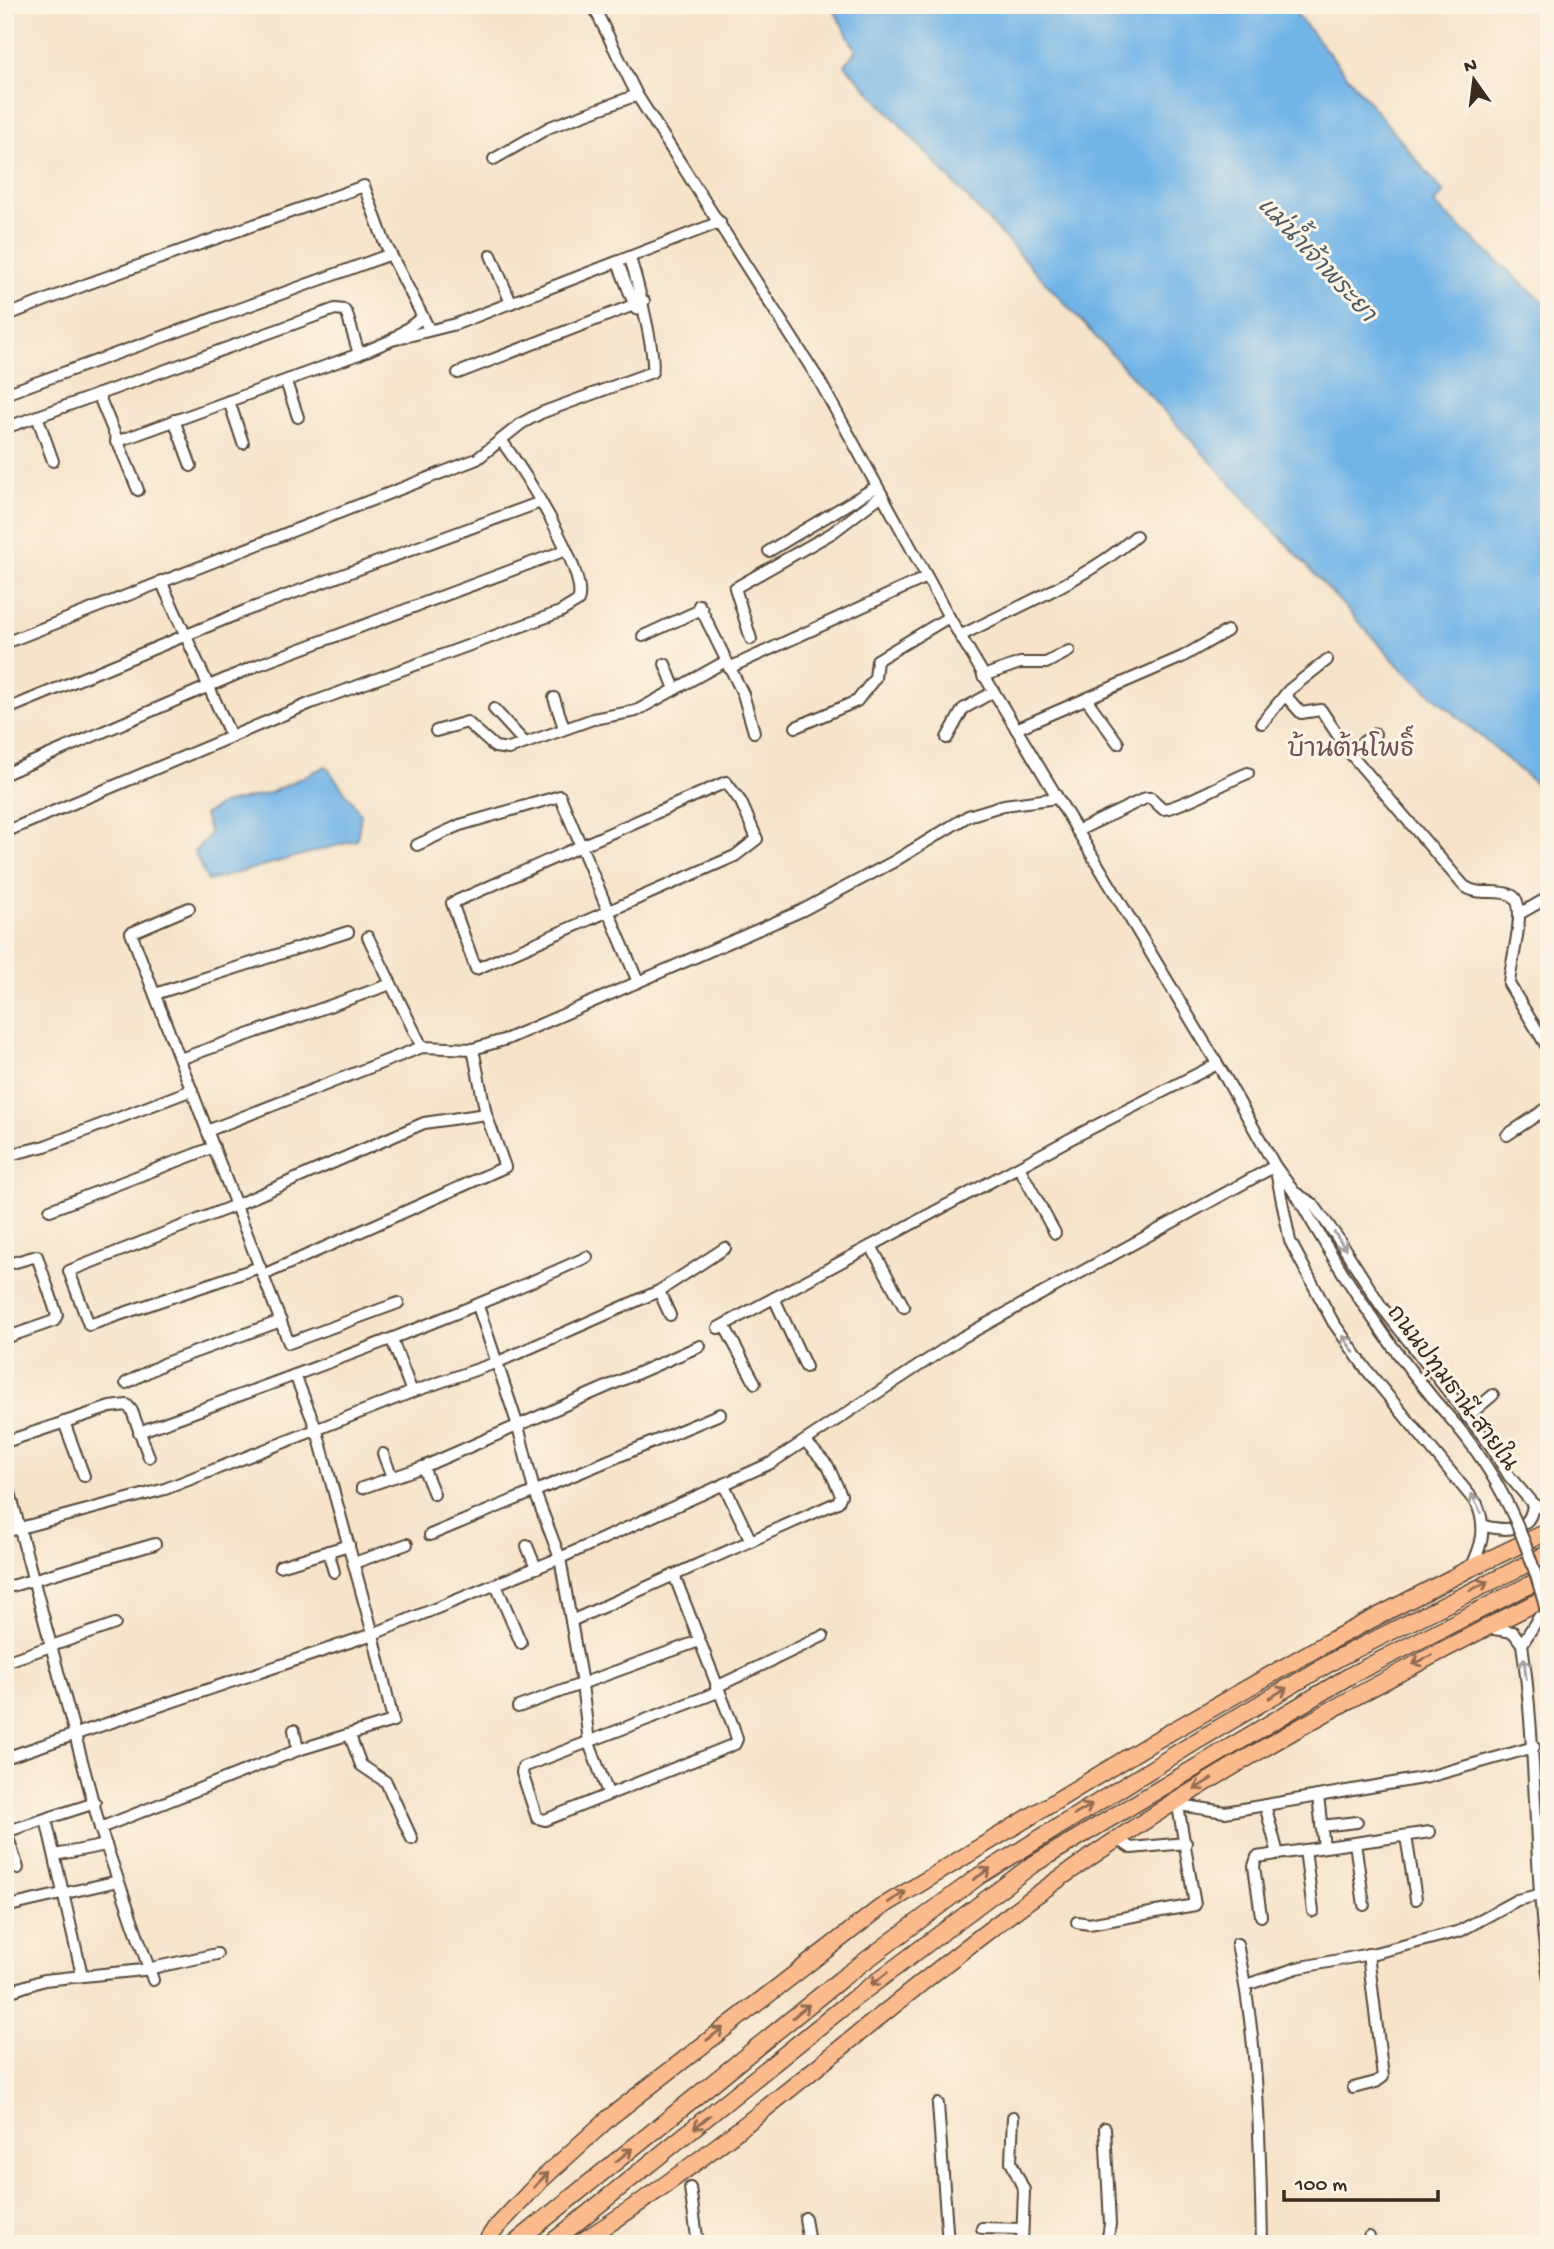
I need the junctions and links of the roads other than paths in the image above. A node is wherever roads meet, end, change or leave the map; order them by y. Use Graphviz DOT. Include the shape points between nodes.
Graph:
graph roads {
  1 [pos="593,5"];
  2 [pos="637,95"];
  3 [pos="494,159"];
  4 [pos="720,222"];
  5 [pos="391,254"];
  6 [pos="491,255"];
  7 [pos="630,259"];
  8 [pos="618,263"];
  9 [pos="644,301"];
  10 [pos="511,303"];
  11 [pos="633,305"];
  12 [pos="643,316"];
  13 [pos="5,317"];
  14 [pos="423,317"];
  15 [pos="429,329"];
  16 [pos="392,340"];
  17 [pos="359,354"];
  18 [pos="458,373"];
  19 [pos="286,382"];
  20 [pos="5,394"];
  21 [pos="98,394"];
  22 [pos="229,401"];
  23 [pos="37,416"];
  24 [pos="298,417"];
  25 [pos="174,421"];
  26 [pos="5,428"];
  27 [pos="502,440"];
  28 [pos="116,442"];
  29 [pos="243,443"];
  30 [pos="53,461"];
  31 [pos="191,466"];
  32 [pos="138,490"];
  33 [pos="879,491"];
  34 [pos="541,502"];
  35 [pos="1136,536"];
  36 [pos="566,550"];
  37 [pos="769,551"];
  38 [pos="927,577"];
  39 [pos="161,581"];
  40 [pos="948,617"];
  41 [pos="1227,631"];
  42 [pos="186,636"];
  43 [pos="643,636"];
  44 [pos="960,636"];
  45 [pos="751,639"];
  46 [pos="5,643"];
  47 [pos="1069,651"];
  48 [pos="1327,660"];
  49 [pos="664,664"];
  50 [pos="728,665"];
  51 [pos="984,676"];
  52 [pos="208,686"];
  53 [pos="675,689"];
  54 [pos="993,692"];
  55 [pos="1285,695"];
  56 [pos="554,698"];
  57 [pos="1087,700"];
  58 [pos="5,709"];
  59 [pos="494,709"];
  60 [pos="1262,723"];
  61 [pos="796,727"];
  62 [pos="564,729"];
  63 [pos="1016,729"];
  64 [pos="436,731"];
  65 [pos="754,732"];
  66 [pos="1375,734"];
  67 [pos="231,736"];
  68 [pos="947,738"];
  69 [pos="525,743"];
  70 [pos="1118,743"];
  71 [pos="1349,752"];
  72 [pos="1248,773"];
  73 [pos="5,774"];
  74 [pos="1057,798"];
  75 [pos="1077,831"];
  76 [pos="5,832"];
  77 [pos="417,845"];
  78 [pos="581,846"];
  79 [pos="1549,897"];
  80 [pos="189,908"];
  81 [pos="608,911"];
  82 [pos="1521,913"];
  83 [pos="348,932"];
  84 [pos="368,937"];
  85 [pos="638,982"];
  86 [pos="391,984"];
  87 [pos="155,994"];
  88 [pos="422,1047"];
  89 [pos="473,1049"];
  90 [pos="1549,1051"];
  91 [pos="180,1059"];
  92 [pos="1217,1064"];
  93 [pos="192,1090"];
  94 [pos="1549,1107"];
  95 [pos="486,1114"];
  96 [pos="208,1131"];
  97 [pos="1507,1135"];
  98 [pos="214,1147"];
  99 [pos="5,1156"];
  100 [pos="1275,1166"];
  101 [pos="1019,1167"];
  102 [pos="1294,1192"];
  103 [pos="236,1205"];
  104 [pos="50,1210"];
  105 [pos="1055,1233"];
  106 [pos="871,1246"];
  107 [pos="725,1248"];
  108 [pos="587,1257"];
  109 [pos="5,1265"];
  110 [pos="261,1271"];
  111 [pos="659,1291"];
  112 [pos="774,1298"];
  113 [pos="398,1303"];
  114 [pos="478,1307"];
  115 [pos="904,1307"];
  116 [pos="670,1315"];
  117 [pos="281,1321"];
  118 [pos="5,1338"];
  119 [pos="392,1340"];
  120 [pos="700,1346"];
  121 [pos="498,1362"];
  122 [pos="806,1367"];
  123 [pos="295,1375"];
  124 [pos="755,1382"];
  125 [pos="126,1383"];
  126 [pos="412,1392"];
  127 [pos="1493,1395"];
  128 [pos="720,1414"];
  129 [pos="1467,1417"];
  130 [pos="64,1422"];
  131 [pos="518,1426"];
  132 [pos="317,1431"];
  133 [pos="139,1432"];
  134 [pos="805,1441"];
  135 [pos="5,1442"];
  136 [pos="383,1454"];
  137 [pos="149,1457"];
  138 [pos="424,1466"];
  139 [pos="5,1475"];
  140 [pos="84,1476"];
  141 [pos="392,1477"];
  142 [pos="724,1485"];
  143 [pos="362,1488"];
  144 [pos="534,1490"];
  145 [pos="434,1494"];
  146 [pos="1533,1504"];
  147 [pos="1549,1512"];
  148 [pos="1484,1526"];
  149 [pos="20,1528"];
  150 [pos="1549,1531"];
  151 [pos="5,1532"];
  152 [pos="430,1535"];
  153 [pos="751,1541"];
  154 [pos="155,1544"];
  155 [pos="407,1544"];
  156 [pos="349,1545"];
  157 [pos="527,1546"];
  158 [pos="328,1551"];
  159 [pos="1549,1553"];
  160 [pos="560,1558"];
  161 [pos="354,1563"];
  162 [pos="280,1566"];
  163 [pos="1471,1567"];
  164 [pos="536,1568"];
  165 [pos="334,1572"];
  166 [pos="674,1575"];
  167 [pos="1549,1575"];
  168 [pos="35,1579"];
  169 [pos="496,1585"];
  170 [pos="5,1588"];
  171 [pos="1549,1596"];
  172 [pos="1549,1613"];
  173 [pos="571,1621"];
  174 [pos="1549,1623"];
  175 [pos="115,1624"];
  176 [pos="1486,1628"];
  177 [pos="373,1634"];
  178 [pos="823,1636"];
  179 [pos="699,1641"];
  180 [pos="521,1643"];
  181 [pos="1522,1644"];
  182 [pos="52,1646"];
  183 [pos="5,1662"];
  184 [pos="582,1685"];
  185 [pos="717,1689"];
  186 [pos="518,1707"];
  187 [pos="294,1730"];
  188 [pos="75,1734"];
  189 [pos="350,1735"];
  190 [pos="589,1742"];
  191 [pos="1153,1742"];
  192 [pos="1534,1746"];
  193 [pos="298,1750"];
  194 [pos="1251,1755"];
  195 [pos="5,1758"];
  196 [pos="1196,1765"];
  197 [pos="1141,1775"];
  198 [pos="608,1793"];
  199 [pos="1318,1796"];
  200 [pos="1177,1800"];
  201 [pos="95,1803"];
  202 [pos="1265,1805"];
  203 [pos="46,1819"];
  204 [pos="1357,1822"];
  205 [pos="1321,1826"];
  206 [pos="100,1828"];
  207 [pos="6,1832"];
  208 [pos="1430,1832"];
  209 [pos="1406,1836"];
  210 [pos="412,1839"];
  211 [pos="1118,1839"];
  212 [pos="1186,1843"];
  213 [pos="1355,1843"];
  214 [pos="106,1845"];
  215 [pos="1324,1847"];
  216 [pos="1305,1850"];
  217 [pos="1278,1854"];
  218 [pos="55,1855"];
  219 [pos="18,1868"];
  220 [pos="118,1881"];
  221 [pos="64,1893"];
  222 [pos="1539,1895"];
  223 [pos="1416,1899"];
  224 [pos="1364,1905"];
  225 [pos="5,1907"];
  226 [pos="1313,1911"];
  227 [pos="1261,1916"];
  228 [pos="1077,1922"];
  229 [pos="1237,1944"];
  230 [pos="217,1954"];
  231 [pos="1368,1954"];
  232 [pos="149,1969"];
  233 [pos="82,1975"];
  234 [pos="153,1980"];
  235 [pos="1549,1980"];
  236 [pos="1247,1985"];
  237 [pos="5,1993"];
  238 [pos="1353,2088"];
  239 [pos="939,2104"];
  240 [pos="1013,2117"];
  241 [pos="1105,2128"];
  242 [pos="690,2188"];
  243 [pos="805,2218"];
  244 [pos="982,2228"];
  245 [pos="1022,2229"];
  246 [pos="489,2237"];
  247 [pos="514,2244"];
  248 [pos="550,2244"];
  249 [pos="578,2244"];
  250 [pos="698,2244"];
  251 [pos="809,2244"];
  252 [pos="948,2244"];
  253 [pos="1022,2244"];
  254 [pos="1107,2244"];
  255 [pos="1262,2244"];
  1 -- 2 [label="street"];
  2 -- 3 [label="street" via="550,127"];
  2 -- 4 [label="street"];
  4 -- 7 [label="street"];
  4 -- 33 [label="street"];
  5 -- 13 [label="street" via="364,186"];
  5 -- 14 [label="street"];
  5 -- 20 [label="street"];
  6 -- 10 [label="street"];
  7 -- 8 [label="street"];
  7 -- 9 [label="street"];
  8 -- 10 [label="street"];
  8 -- 11 [label="street"];
  9 -- 11 [label="street"];
  9 -- 12 [label="street"];
  10 -- 15 [label="street"];
  11 -- 12 [label="street"];
  11 -- 18 [label="street"];
  12 -- 27 [label="street" via="655,361 652,372 541,413"];
  14 -- 15 [label="street"];
  14 -- 16 [label="street"];
  15 -- 16 [label="street"];
  16 -- 17 [label="street"];
  17 -- 19 [label="street"];
  17 -- 21 [label="street" via="347,314 339,308"];
  19 -- 22 [label="street"];
  19 -- 24 [label="street"];
  21 -- 23 [label="street"];
  21 -- 28 [label="street"];
  22 -- 25 [label="street"];
  22 -- 29 [label="street"];
  23 -- 26 [label="street"];
  23 -- 30 [label="street"];
  25 -- 28 [label="street"];
  25 -- 31 [label="street"];
  27 -- 34 [label="street"];
  27 -- 39 [label="street" via="477,458"];
  28 -- 32 [label="street"];
  33 -- 37 [label="street"];
  33 -- 38 [label="street"];
  33 -- 45 [label="street" via="821,540 735,588"];
  34 -- 36 [label="street"];
  34 -- 42 [label="street"];
  35 -- 44 [label="street" via="1084,571"];
  36 -- 52 [label="street"];
  36 -- 67 [label="street" via="581,585 578,601 570,607"];
  38 -- 40 [label="street"];
  38 -- 50 [label="street"];
  39 -- 42 [label="street"];
  39 -- 46 [label="street"];
  40 -- 44 [label="street"];
  40 -- 61 [label="street" via="877,660 875,678 857,701"];
  41 -- 57 [label="street"];
  42 -- 52 [label="street"];
  42 -- 58 [label="street"];
  43 -- 50 [label="street" via="700,607"];
  44 -- 51 [label="street"];
  47 -- 51 [label="street" via="1046,663 1020,663"];
  48 -- 55 [label="street"];
  49 -- 53 [label="street"];
  50 -- 53 [label="street"];
  50 -- 65 [label="street"];
  51 -- 54 [label="street"];
  52 -- 67 [label="street"];
  52 -- 73 [label="street"];
  53 -- 62 [label="street" via="636,711"];
  54 -- 63 [label="street"];
  54 -- 68 [label="street" via="962,709"];
  55 -- 60 [label="street"];
  55 -- 71 [label="street" via="1301,713 1321,710"];
  56 -- 62 [label="street"];
  57 -- 63 [label="street"];
  57 -- 70 [label="street"];
  59 -- 69 [label="street"];
  62 -- 69 [label="street"];
  63 -- 74 [label="street"];
  64 -- 69 [label="street" via="467,722 501,749"];
  66 -- 71 [label="street"];
  67 -- 76 [label="street"];
  71 -- 82 [label="street" via="1464,886 1482,894 1510,894 1516,897"];
  72 -- 75 [label="street" via="1212,793 1169,808 1146,798"];
  74 -- 75 [label="street"];
  74 -- 85 [label="street" via="1004,805 968,816 801,911"];
  75 -- 92 [label="street"];
  77 -- 78 [label="street" via="460,825 560,796"];
  78 -- 81 [label="street"];
  78 -- 81 [label="street" via="452,903 476,969"];
  78 -- 81 [label="street" via="726,782 741,802 757,839 735,856"];
  79 -- 82 [label="street"];
  80 -- 87 [label="street" via="131,933"];
  81 -- 85 [label="street"];
  82 -- 90 [label="street" via="1509,984"];
  83 -- 87 [label="street"];
  84 -- 86 [label="street"];
  85 -- 89 [label="street" via="507,1039"];
  86 -- 88 [label="street"];
  86 -- 91 [label="street"];
  87 -- 91 [label="street"];
  88 -- 89 [label="street"];
  88 -- 96 [label="street"];
  89 -- 95 [label="street"];
  91 -- 93 [label="street"];
  92 -- 100 [label="street"];
  92 -- 101 [label="street"];
  93 -- 96 [label="street"];
  93 -- 99 [label="street" via="45,1146"];
  94 -- 97 [label="street"];
  95 -- 103 [label="street" via="424,1123"];
  95 -- 110 [label="street" via="505,1167"];
  96 -- 98 [label="street"];
  98 -- 103 [label="street"];
  98 -- 104 [label="street"];
  100 -- 102 [label="street"];
  100 -- 134 [label="street" via="961,1338"];
  148 -- 100 [label="street, one-way" via="1471,1493 1345,1340 1312,1284 1290,1241"];
  101 -- 105 [label="street"];
  101 -- 106 [label="street"];
  102 -- 129 [label="street, one-way" via="1312,1205 1337,1237 1417,1355"];
  102 -- 174 [label="street, ถนนปทุมธานี-สายใน, bridge" via="1368,1316 1478,1451 1500,1487 1528,1547"];
  103 -- 110 [label="street"];
  103 -- 110 [label="street" via="69,1271 89,1325"];
  106 -- 112 [label="street"];
  106 -- 115 [label="street"];
  107 -- 111 [label="street"];
  108 -- 114 [label="street"];
  109 -- 118 [label="street" via="37,1256 57,1315 54,1321"];
  110 -- 117 [label="street"];
  111 -- 116 [label="street"];
  111 -- 121 [label="street"];
  112 -- 122 [label="street"];
  112 -- 124 [label="street" via="721,1327"];
  113 -- 117 [label="street" via="289,1343"];
  114 -- 119 [label="street"];
  114 -- 121 [label="street"];
  117 -- 125 [label="street" via="165,1363"];
  119 -- 123 [label="street"];
  119 -- 126 [label="street"];
  120 -- 131 [label="street"];
  121 -- 126 [label="street"];
  121 -- 131 [label="street"];
  123 -- 132 [label="street"];
  123 -- 133 [label="street"];
  126 -- 132 [label="street"];
  127 -- 129 [label="street"];
  128 -- 144 [label="street"];
  129 -- 146 [label="street"];
  130 -- 133 [label="street" via="127,1405"];
  130 -- 135 [label="street"];
  130 -- 140 [label="street"];
  131 -- 138 [label="street"];
  131 -- 144 [label="street"];
  132 -- 149 [label="street" via="165,1489"];
  132 -- 156 [label="street"];
  133 -- 137 [label="street"];
  134 -- 142 [label="street" via="771,1464"];
  134 -- 153 [label="street" via="828,1466 841,1499"];
  136 -- 141 [label="street"];
  138 -- 141 [label="street"];
  138 -- 145 [label="street"];
  139 -- 149 [label="street"];
  141 -- 143 [label="street"];
  142 -- 153 [label="street"];
  142 -- 160 [label="street"];
  144 -- 152 [label="street"];
  144 -- 160 [label="street"];
  146 -- 147 [label="street"];
  146 -- 148 [label="street" via="1528,1521 1515,1529"];
  148 -- 163 [label="street"];
  149 -- 151 [label="street"];
  149 -- 168 [label="street"];
  150 -- 163 [label="main road"];
  153 -- 166 [label="street"];
  154 -- 168 [label="street"];
  155 -- 161 [label="street"];
  156 -- 158 [label="street"];
  156 -- 161 [label="street"];
  157 -- 164 [label="street"];
  158 -- 162 [label="street"];
  158 -- 165 [label="street"];
  197 -- 159 [label="main road, one-way" via="1340,1657"];
  160 -- 164 [label="street"];
  160 -- 173 [label="street"];
  161 -- 177 [label="street"];
  163 -- 191 [label="main road"];
  164 -- 169 [label="street"];
  166 -- 173 [label="street"];
  166 -- 179 [label="street"];
  167 -- 196 [label="main road" via="1351,1675"];
  168 -- 170 [label="street"];
  168 -- 182 [label="street"];
  169 -- 177 [label="street"];
  169 -- 180 [label="street"];
  171 -- 176 [label="main road"];
  172 -- 181 [label="street" via="1539,1617"];
  173 -- 184 [label="street"];
  175 -- 182 [label="street"];
  176 -- 181 [label="street" via="1513,1632"];
  176 -- 194 [label="main road, one-way" via="1361,1691"];
  177 -- 188 [label="street"];
  177 -- 189 [label="street" via="393,1721"];
  178 -- 185 [label="street"];
  179 -- 184 [label="street"];
  179 -- 185 [label="street"];
  192 -- 181 [label="street, one-way"];
  182 -- 183 [label="street"];
  182 -- 188 [label="street"];
  184 -- 186 [label="street"];
  184 -- 190 [label="street"];
  185 -- 190 [label="street"];
  185 -- 198 [label="street" via="735,1744"];
  187 -- 193 [label="street"];
  188 -- 195 [label="street"];
  188 -- 201 [label="street"];
  189 -- 193 [label="street"];
  189 -- 210 [label="street" via="361,1765 386,1782"];
  190 -- 198 [label="street"];
  190 -- 198 [label="street" via="523,1767 537,1818 545,1820"];
  191 -- 197 [label="main road"];
  246 -- 191 [label="main road, one-way" via="541,2180 610,2117 833,1942 927,1878"];
  192 -- 199 [label="street" via="1428,1777"];
  192 -- 222 [label="street"];
  193 -- 206 [label="street"];
  194 -- 196 [label="main road"];
  194 -- 200 [label="main road, one-way"];
  196 -- 248 [label="main road, one-way" via="1032,1865 852,2000"];
  247 -- 197 [label="main road, one-way" via="861,1964 970,1882"];
  199 -- 202 [label="street"];
  199 -- 205 [label="street"];
  200 -- 202 [label="street" via="1186,1806 1225,1812"];
  200 -- 211 [label="main road"];
  200 -- 212 [label="street"];
  201 -- 203 [label="street"];
  201 -- 206 [label="street"];
  202 -- 217 [label="street"];
  203 -- 207 [label="street"];
  203 -- 218 [label="street"];
  204 -- 205 [label="street"];
  205 -- 215 [label="street"];
  206 -- 214 [label="street"];
  207 -- 219 [label="street"];
  208 -- 209 [label="street"];
  209 -- 213 [label="street"];
  209 -- 223 [label="street"];
  211 -- 212 [label="street" via="1131,1848"];
  211 -- 249 [label="main road" via="1043,1890 657,2191"];
  212 -- 228 [label="street" via="1195,1905 1088,1924"];
  213 -- 215 [label="street"];
  213 -- 224 [label="street"];
  214 -- 218 [label="street"];
  214 -- 220 [label="street"];
  215 -- 216 [label="street"];
  216 -- 217 [label="street"];
  216 -- 226 [label="street"];
  217 -- 227 [label="street" via="1257,1857 1254,1866"];
  218 -- 221 [label="street"];
  220 -- 221 [label="street"];
  220 -- 232 [label="street"];
  221 -- 225 [label="street"];
  221 -- 233 [label="street"];
  222 -- 231 [label="street" via="1517,1900 1460,1931"];
  222 -- 235 [label="street"];
  229 -- 236 [label="street"];
  230 -- 232 [label="street"];
  231 -- 236 [label="street" via="1297,1968"];
  231 -- 238 [label="street" via="1383,2077"];
  232 -- 233 [label="street"];
  232 -- 234 [label="street"];
  233 -- 237 [label="street" via="44,1980"];
  236 -- 255 [label="street" via="1259,2092"];
  239 -- 252 [label="street"];
  240 -- 245 [label="street" via="1011,2162 1024,2190"];
  241 -- 254 [label="street"];
  242 -- 250 [label="street"];
  243 -- 251 [label="street"];
  244 -- 245 [label="street"];
  245 -- 253 [label="street"];
}
